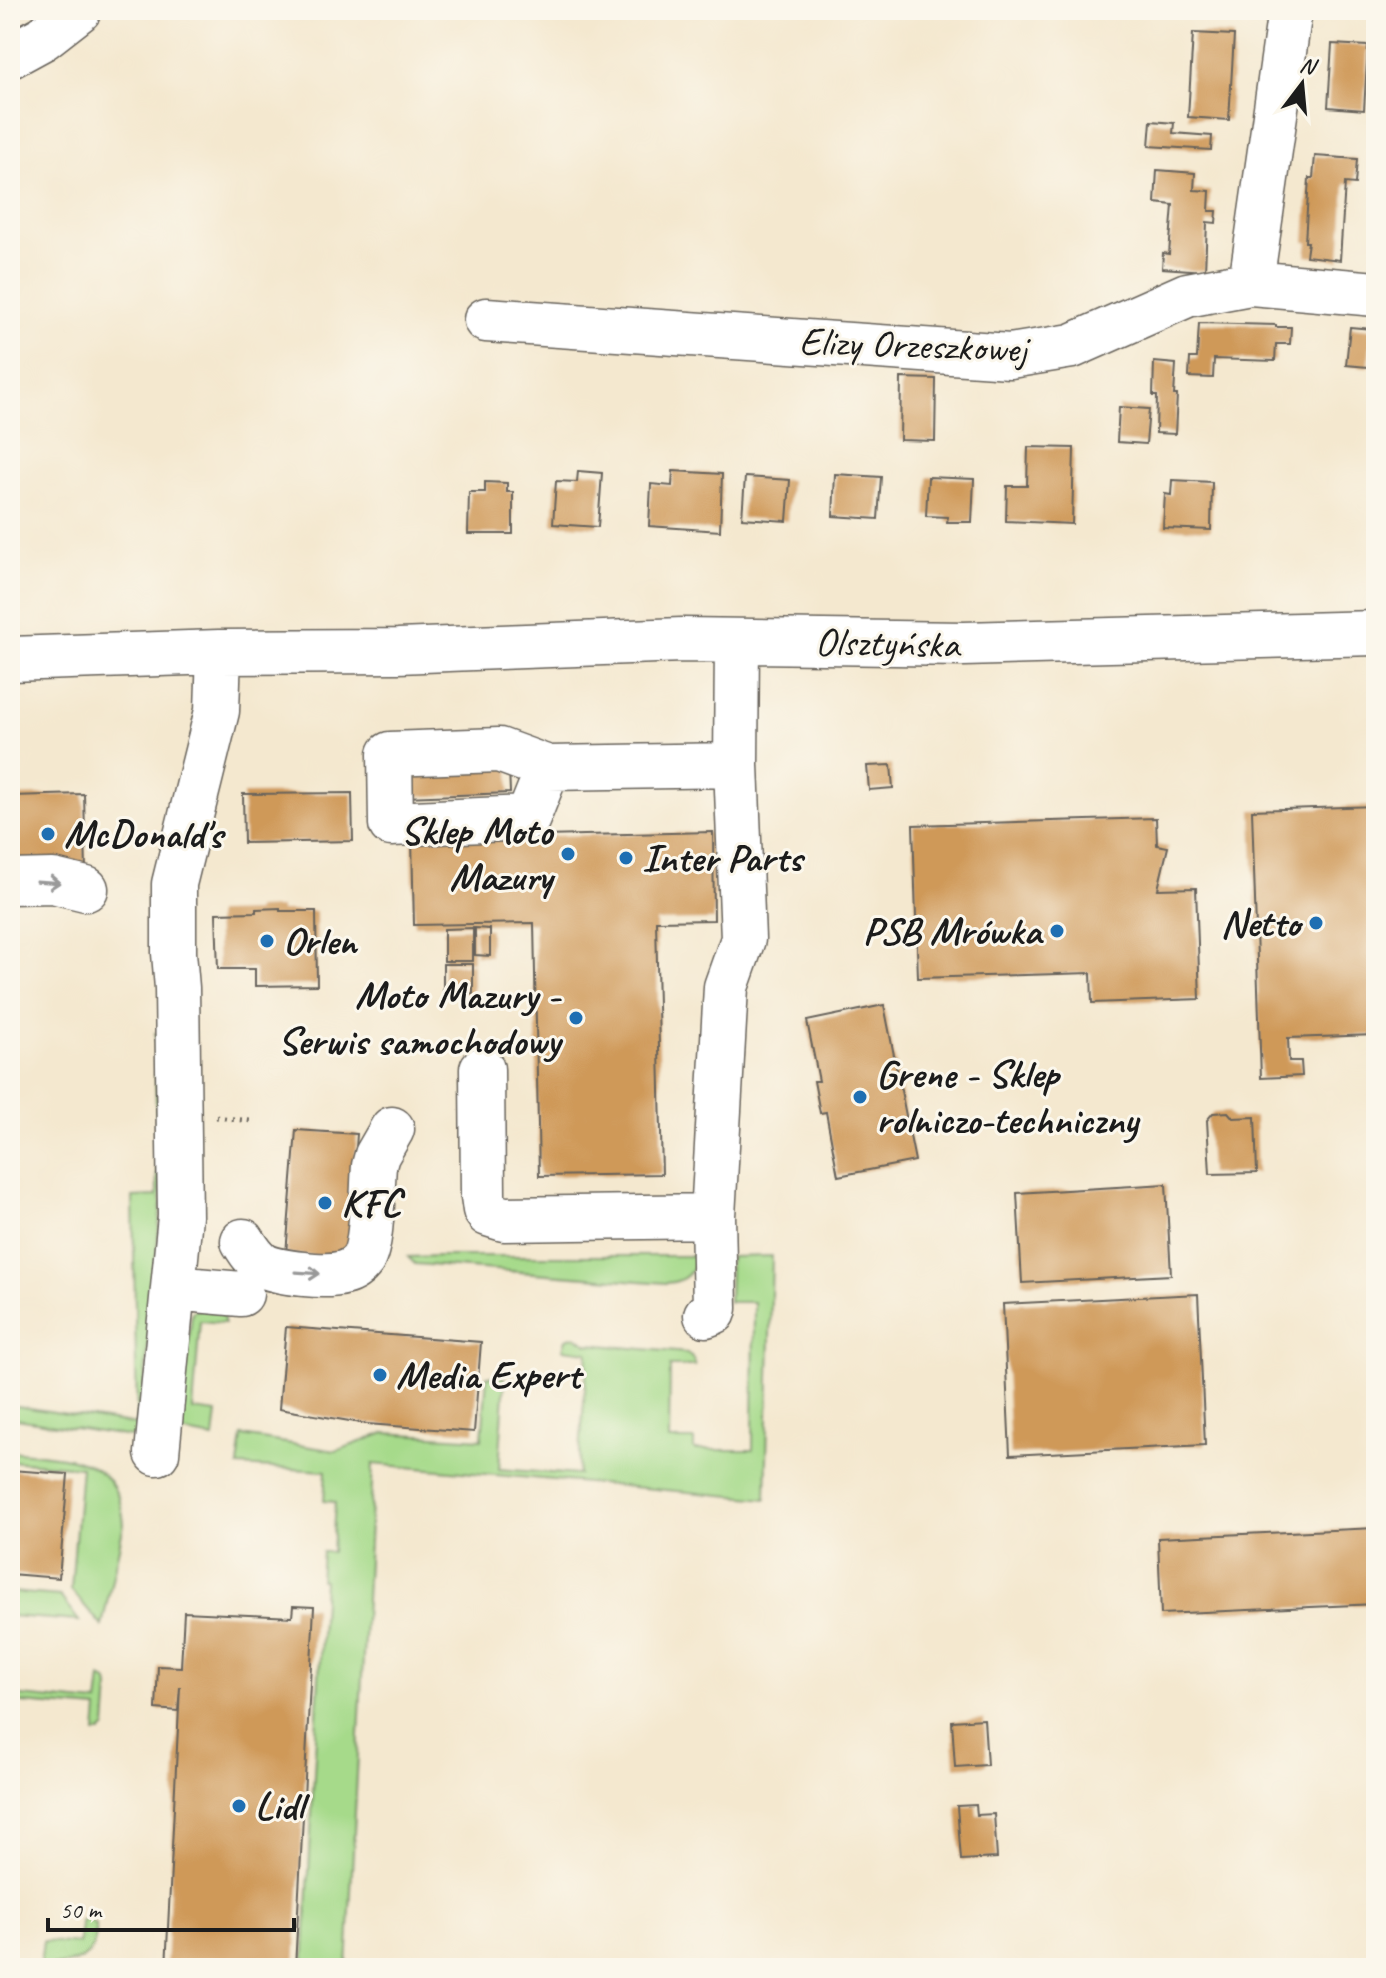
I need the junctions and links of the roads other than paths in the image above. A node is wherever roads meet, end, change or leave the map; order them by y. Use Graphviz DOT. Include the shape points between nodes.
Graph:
graph roads {
  1 [pos="79,10"];
  2 [pos="1290,10"];
  3 [pos="10,56"];
  4 [pos="1251,283"];
  5 [pos="1376,294"];
  6 [pos="486,320"];
  7 [pos="1376,633"];
  8 [pos="737,641"];
  9 [pos="219,652"];
  10 [pos="10,659"];
  11 [pos="736,765"];
  12 [pos="548,768"];
  13 [pos="10,882"];
  14 [pos="86,889"];
  15 [pos="482,1069"];
  16 [pos="392,1129"];
  17 [pos="713,1216"];
  18 [pos="243,1241"];
  19 [pos="173,1288"];
  20 [pos="241,1294"];
  21 [pos="706,1315"];
  22 [pos="157,1453"];
  1 -- 3 [label="street"];
  2 -- 4 [label="street"];
  4 -- 5 [label="street, Elizy Orzeszkowej"];
  4 -- 6 [label="street, Elizy Orzeszkowej" via="1187,295 1072,346 1010,356"];
  7 -- 8 [label="street, Olsztyńska" via="964,644"];
  8 -- 9 [label="street, Olsztyńska"];
  8 -- 11 [label="street"];
  9 -- 10 [label="street, Olsztyńska"];
  9 -- 19 [label="street" via="217,711 174,884 180,1216"];
  11 -- 12 [label="street"];
  11 -- 17 [label="street" via="743,939 726,987"];
  13 -- 14 [label="street, one-way" via="53,881"];
  15 -- 17 [label="street" via="483,1196 488,1214 504,1219"];
  18 -- 16 [label="street, one-way" via="260,1263 272,1269 339,1275 351,1271 367,1249 374,1166"];
  17 -- 21 [label="street" via="715,1309"];
  19 -- 20 [label="street"];
  19 -- 22 [label="street"];
}
